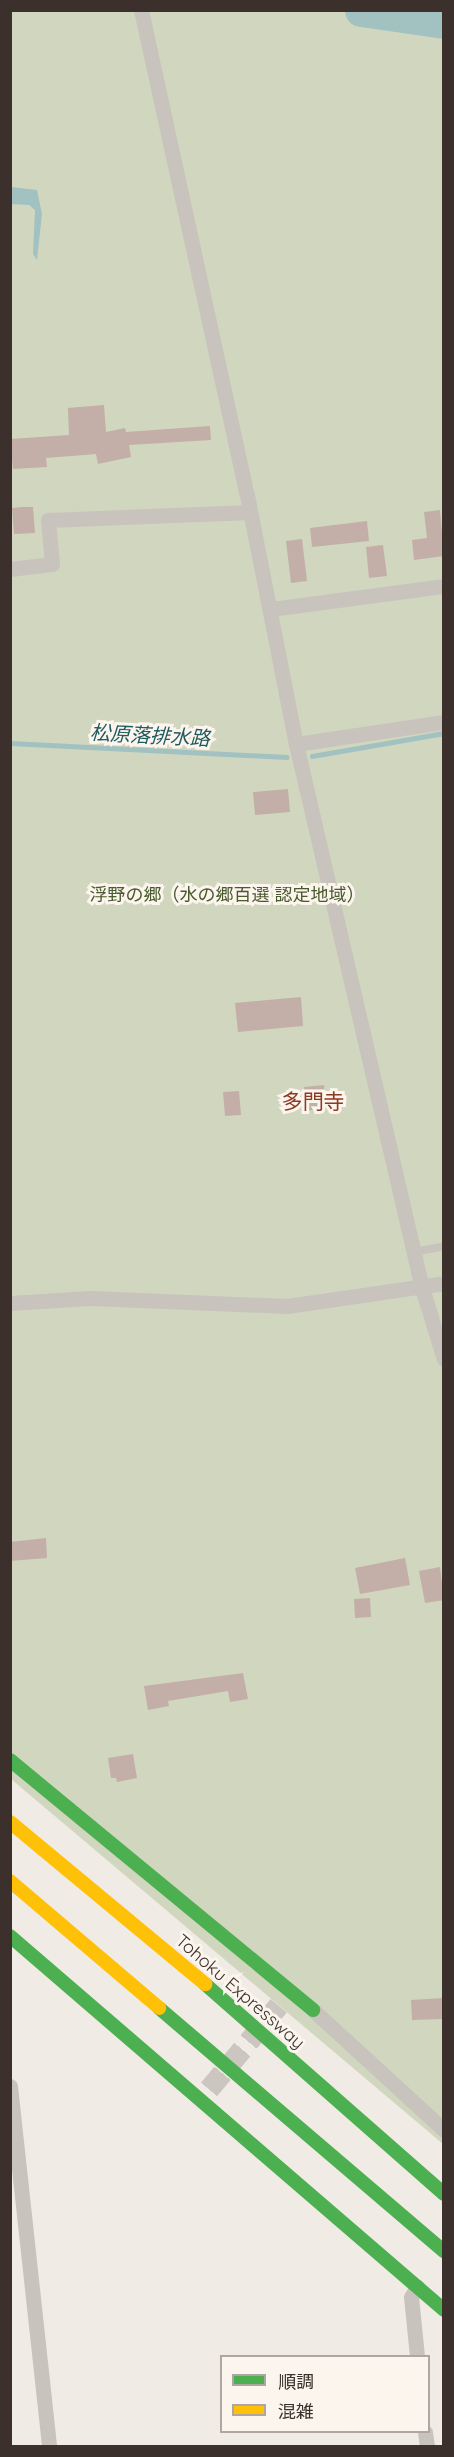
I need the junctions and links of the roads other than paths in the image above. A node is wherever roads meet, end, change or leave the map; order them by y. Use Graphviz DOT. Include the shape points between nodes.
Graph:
graph roads {
  1 [pos="141,10"];
  2 [pos="250,512"];
  3 [pos="10,569"];
  4 [pos="444,586"];
  5 [pos="271,609"];
  6 [pos="444,722"];
  7 [pos="296,744"];
  8 [pos="444,1246"];
  9 [pos="414,1252"];
  10 [pos="444,1283"];
  11 [pos="422,1288"];
  12 [pos="10,1303"];
  13 [pos="444,1359"];
  14 [pos="10,1760"];
  15 [pos="10,1822"];
  16 [pos="10,1881"];
  17 [pos="10,1936"];
  18 [pos="290,1991"];
  19 [pos="279,2005"];
  20 [pos="313,2010"];
  21 [pos="10,2086"];
  22 [pos="444,2130"];
  23 [pos="14,2152"];
  24 [pos="444,2194"];
  25 [pos="17,2213"];
  26 [pos="444,2251"];
  27 [pos="417,2287"];
  28 [pos="444,2310"];
  29 [pos="417,2355"];
  30 [pos="49,2446"];
  1 -- 2 [label="street"];
  2 -- 3 [label="street" via="48,520 52,564"];
  2 -- 5 [label="street"];
  4 -- 5 [label="street"];
  5 -- 7 [label="street"];
  6 -- 7 [label="street"];
  7 -- 9 [label="street"];
  8 -- 9 [label="lane"];
  9 -- 11 [label="street"];
  10 -- 11 [label="street"];
  11 -- 12 [label="street" via="287,1306 90,1299"];
  11 -- 13 [label="street"];
  14 -- 18 [label="main road"];
  15 -- 24 [label="main road, Tohoku Expressway" via="215,1993"];
  16 -- 26 [label="main road"];
  17 -- 27 [label="main road" via="206,2094"];
  18 -- 19 [label="main road"];
  18 -- 20 [label="main road"];
  20 -- 22 [label="street"];
  21 -- 23 [label="street"];
  23 -- 25 [label="street"];
  25 -- 30 [label="street"];
  27 -- 28 [label="main road"];
  27 -- 29 [label="street" via="411,2297"];
}
